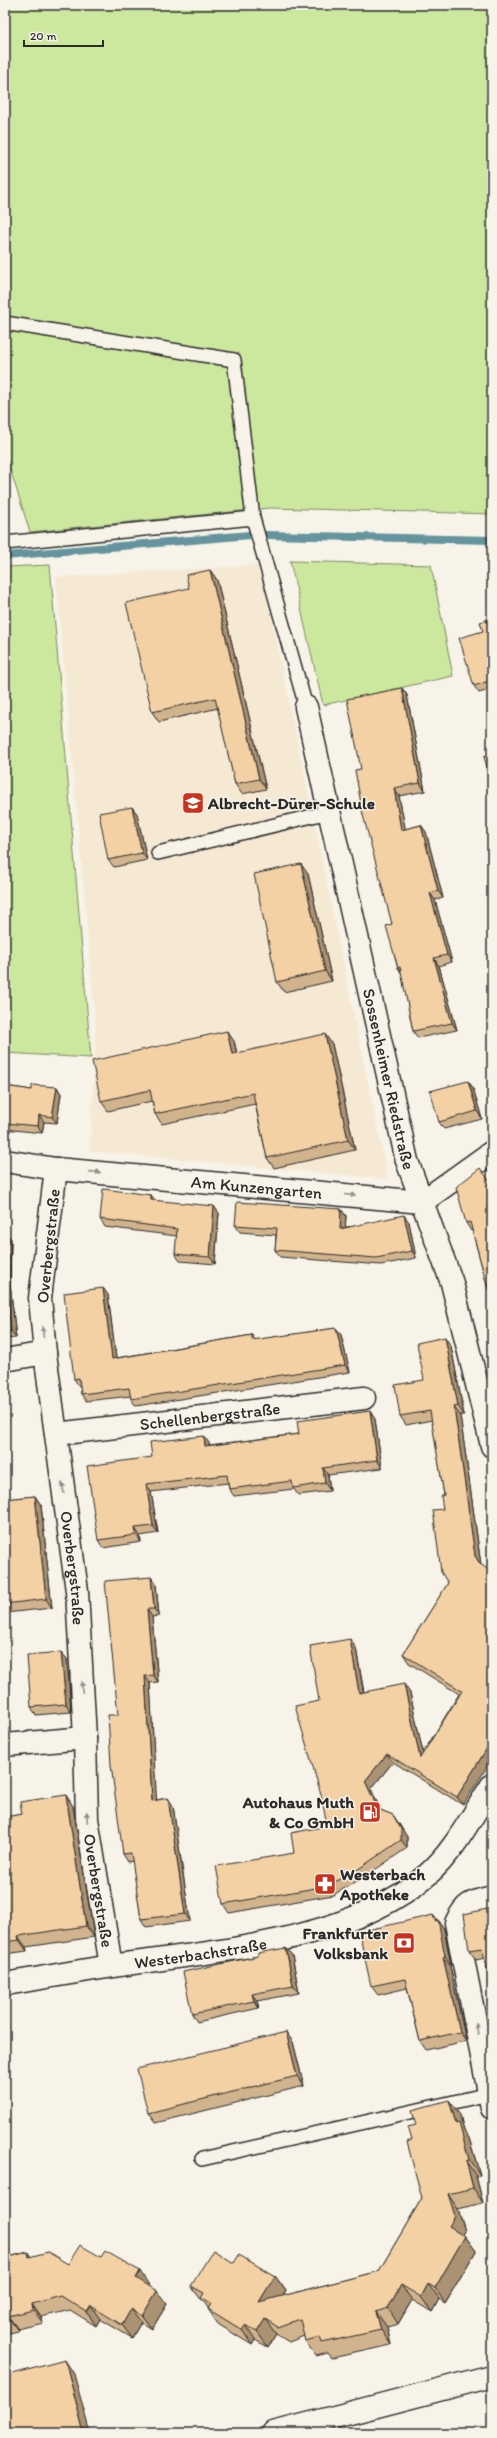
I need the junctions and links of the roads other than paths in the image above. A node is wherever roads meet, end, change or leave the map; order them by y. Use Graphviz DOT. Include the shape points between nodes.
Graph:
graph roads {
  1 [pos="5,323"];
  2 [pos="253,518"];
  3 [pos="5,543"];
  4 [pos="306,707"];
  5 [pos="329,812"];
  6 [pos="158,853"];
  7 [pos="492,1152"];
  8 [pos="5,1161"];
  9 [pos="56,1169"];
  10 [pos="422,1202"];
  11 [pos="44,1353"];
  12 [pos="5,1360"];
  13 [pos="364,1398"];
  14 [pos="56,1434"];
  15 [pos="492,1446"];
  16 [pos="85,1738"];
  17 [pos="5,1745"];
  18 [pos="492,1785"];
  19 [pos="492,1897"];
  20 [pos="111,1966"];
  21 [pos="5,1984"];
  22 [pos="491,2101"];
  23 [pos="202,2159"];
  24 [pos="492,2376"];
  25 [pos="334,2425"];
  26 [pos="273,2433"];
  1 -- 2 [label="lane" via="234,360"];
  2 -- 3 [label="lane"];
  2 -- 4 [label="lane"];
  4 -- 5 [label="street, Sossenheimer Riedstraße"];
  5 -- 6 [label="lane"];
  5 -- 10 [label="street, Sossenheimer Riedstraße" via="407,1161"];
  7 -- 10 [label="street"];
  8 -- 9 [label="street, Am Kunzengarten"];
  9 -- 10 [label="street, Am Kunzengarten, one-way"];
  11 -- 9 [label="street, Overbergstraße, one-way" via="40,1298"];
  10 -- 15 [label="street, Sossenheimer Riedstraße" via="452,1283"];
  11 -- 12 [label="street"];
  11 -- 14 [label="street, Overbergstraße"];
  13 -- 14 [label="street, Schellenbergstraße"];
  16 -- 14 [label="street, Overbergstraße, one-way" via="77,1591"];
  16 -- 17 [label="street"];
  20 -- 16 [label="street, Overbergstraße, one-way" via="87,1820"];
  18 -- 20 [label="street, Westerbachstraße" via="442,1861 390,1902 342,1922 266,1943"];
  22 -- 19 [label="street, one-way" via="456,1923 470,1902"];
  20 -- 21 [label="street, Westerbachstraße"];
  22 -- 23 [label="lane"];
  24 -- 25 [label="street"];
  25 -- 26 [label="street"];
}
